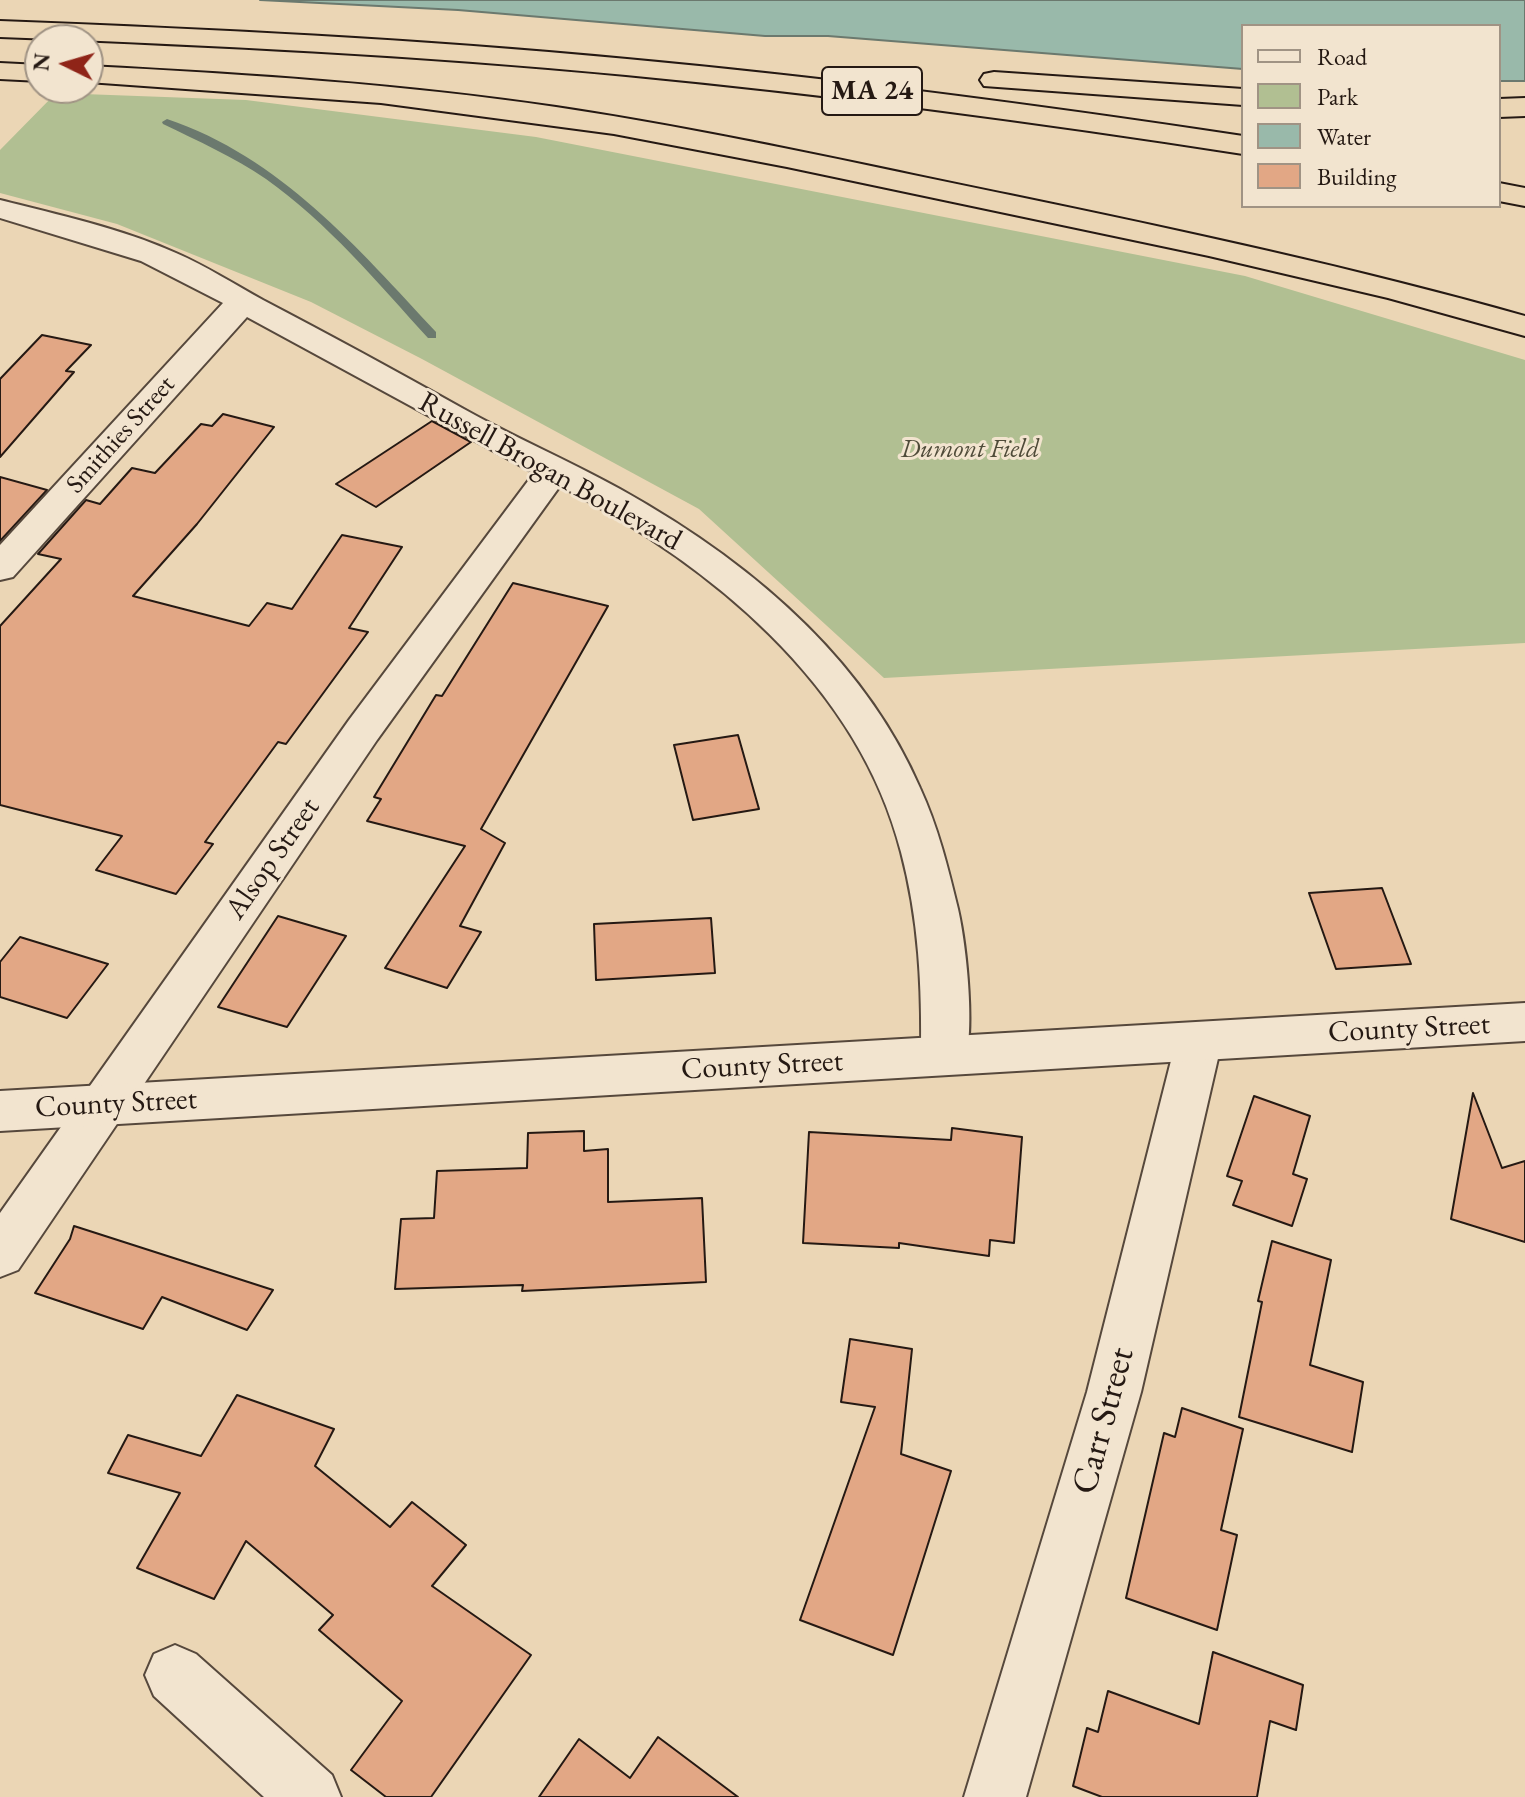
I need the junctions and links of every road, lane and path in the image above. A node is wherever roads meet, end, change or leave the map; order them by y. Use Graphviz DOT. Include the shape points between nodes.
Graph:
graph roads {
  1 [pos="0,29"];
  2 [pos="499,54"];
  3 [pos="0,71"];
  4 [pos="24,72"];
  5 [pos="104,75"];
  6 [pos="1241,97"];
  7 [pos="1525,107"];
  8 [pos="1501,108"];
  9 [pos="1241,145"];
  10 [pos="1501,192"];
  11 [pos="1525,197"];
  12 [pos="0,209"];
  13 [pos="1034,209"];
  14 [pos="1513,292"];
  15 [pos="243,301"];
  16 [pos="1525,326"];
  17 [pos="554,470"];
  18 [pos="0,568"];
  19 [pos="1525,1022"];
  20 [pos="1199,1041"];
  21 [pos="945,1056"];
  22 [pos="102,1105"];
  23 [pos="0,1111"];
  24 [pos="0,1254"];
  25 [pos="175,1675"];
  26 [pos="310,1797"];
  27 [pos="995,1797"];
  1 -- 2 [label="highway, MA 24"];
  2 -- 6 [label="highway" via="728,61"];
  2 -- 9 [label="highway, MA 24" via="857,89"];
  3 -- 4 [label="highway"];
  5 -- 13 [label="highway" via="317,89 557,116"];
  7 -- 8 [label="highway"];
  10 -- 11 [label="highway"];
  12 -- 15 [label="street, Russell Brogan Boulevard" via="152,254"];
  13 -- 14 [label="highway"];
  13 -- 16 [label="highway" via="1332,275"];
  15 -- 17 [label="street, Russell Brogan Boulevard"];
  15 -- 18 [label="street, Smithies Street"];
  17 -- 21 [label="street, Russell Brogan Boulevard" via="625,507 753,597 810,649 862,713 902,793 923,853 945,986"];
  17 -- 22 [label="street, Alsop Street" via="363,730"];
  19 -- 20 [label="street, County Street"];
  20 -- 21 [label="street, County Street"];
  20 -- 27 [label="street, Carr Street" via="1114,1392"];
  21 -- 22 [label="street, County Street"];
  22 -- 23 [label="street, County Street"];
  22 -- 24 [label="street, Alsop Street"];
  25 -- 26 [label="street"];
}
